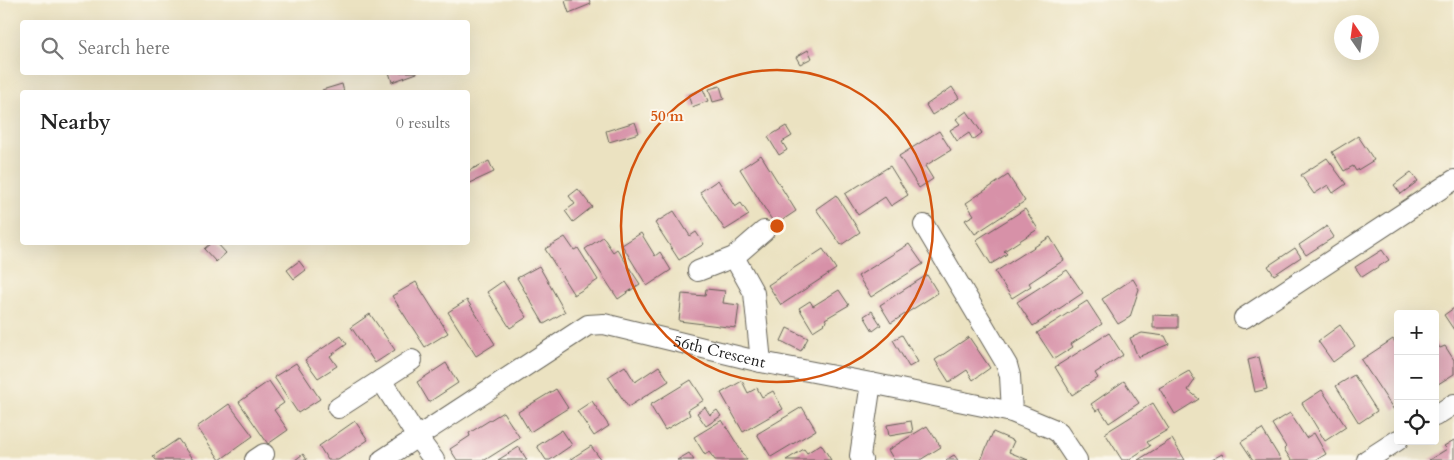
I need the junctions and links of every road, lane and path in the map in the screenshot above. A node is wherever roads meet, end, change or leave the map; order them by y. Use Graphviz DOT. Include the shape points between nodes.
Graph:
graph roads {
  1 [pos="1454,180"];
  2 [pos="924,225"];
  3 [pos="764,231"];
  4 [pos="734,257"];
  5 [pos="698,272"];
  6 [pos="1244,318"];
  7 [pos="412,360"];
  8 [pos="761,362"];
  9 [pos="381,380"];
  10 [pos="871,383"];
  11 [pos="1454,404"];
  12 [pos="338,408"];
  13 [pos="1012,412"];
  14 [pos="1439,413"];
  15 [pos="417,437"];
  16 [pos="1394,443"];
  17 [pos="382,460"];
  18 [pos="434,460"];
  19 [pos="862,460"];
  20 [pos="1076,460"];
  21 [pos="1367,460"];
  1 -- 6 [label="street"];
  2 -- 13 [label="street" via="1007,365"];
  3 -- 4 [label="street"];
  4 -- 5 [label="street"];
  4 -- 8 [label="street" via="754,293"];
  7 -- 9 [label="street"];
  8 -- 10 [label="street, 56th Crescent"];
  8 -- 15 [label="street, 56th Crescent" via="604,324 588,325"];
  9 -- 12 [label="street"];
  9 -- 15 [label="street"];
  10 -- 13 [label="street, 56th Crescent"];
  10 -- 19 [label="street"];
  11 -- 14 [label="street"];
  13 -- 20 [label="street, 56th Crescent" via="1059,433"];
  15 -- 17 [label="street, 56th Crescent"];
  15 -- 18 [label="street"];
  16 -- 21 [label="street"];
}
